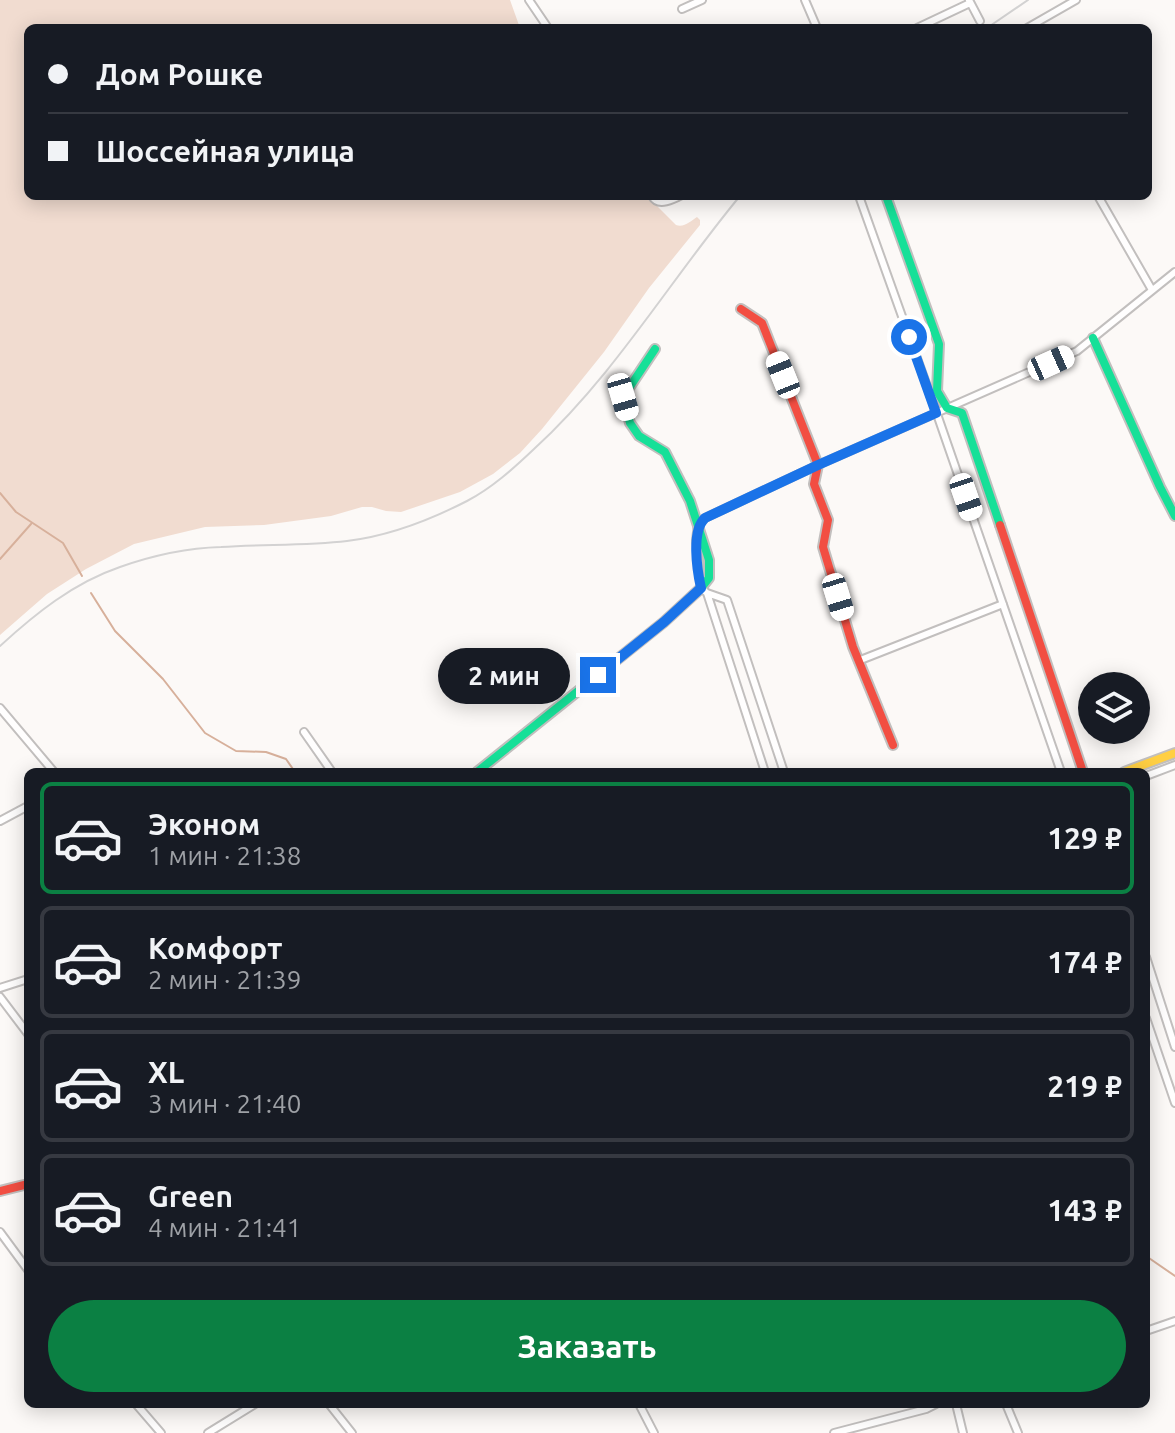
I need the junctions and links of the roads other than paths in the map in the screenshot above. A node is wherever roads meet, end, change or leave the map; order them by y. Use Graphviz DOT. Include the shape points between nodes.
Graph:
graph roads {
  1 [pos="529,0"];
  2 [pos="805,0"];
  3 [pos="1076,0"];
  4 [pos="700,1"];
  5 [pos="970,2"];
  6 [pos="682,9"];
  7 [pos="980,21"];
  8 [pos="545,24"];
  9 [pos="815,24"];
  10 [pos="925,24"];
  11 [pos="1034,24"];
  12 [pos="860,200"];
  13 [pos="887,200"];
  14 [pos="1100,200"];
  15 [pos="1175,272"];
  16 [pos="1152,290"];
  17 [pos="741,309"];
  18 [pos="1093,338"];
  19 [pos="655,349"];
  20 [pos="947,408"];
  21 [pos="936,413"];
  22 [pos="818,465"];
  23 [pos="1175,516"];
  24 [pos="698,524"];
  25 [pos="704,591"];
  26 [pos="1003,604"];
  27 [pos="858,661"];
  28 [pos="0,708"];
  29 [pos="304,732"];
  30 [pos="893,745"];
  31 [pos="1175,753"];
  32 [pos="1175,765"];
  33 [pos="51,768"];
  34 [pos="329,768"];
  35 [pos="482,768"];
  36 [pos="764,768"];
  37 [pos="783,768"];
  38 [pos="1060,768"];
  39 [pos="1082,768"];
  40 [pos="1135,768"];
  41 [pos="1150,774"];
  42 [pos="24,808"];
  43 [pos="0,821"];
  44 [pos="1150,969"];
  45 [pos="24,980"];
  46 [pos="0,988"];
  47 [pos="0,997"];
  48 [pos="24,1029"];
  49 [pos="1150,1030"];
  50 [pos="1175,1047"];
  51 [pos="1175,1103"];
  52 [pos="24,1185"];
  53 [pos="0,1191"];
  54 [pos="0,1232"];
  55 [pos="24,1265"];
  56 [pos="1175,1321"];
  57 [pos="1150,1330"];
  58 [pos="139,1408"];
  59 [pos="249,1408"];
  60 [pos="332,1408"];
  61 [pos="641,1408"];
  62 [pos="928,1408"];
  63 [pos="957,1408"];
  64 [pos="1008,1408"];
  65 [pos="161,1433"];
  66 [pos="208,1433"];
  67 [pos="352,1433"];
  68 [pos="654,1433"];
  69 [pos="834,1433"];
  70 [pos="963,1433"];
  71 [pos="1018,1433"];
  1 -- 8 [label="street"];
  2 -- 9 [label="street"];
  3 -- 11 [label="street"];
  4 -- 6 [label="street"];
  5 -- 7 [label="street"];
  5 -- 10 [label="street"];
  12 -- 21 [label="street"];
  13 -- 20 [label="street" via="939,344 937,391"];
  14 -- 16 [label="street"];
  15 -- 16 [label="street"];
  16 -- 18 [label="street"];
  17 -- 22 [label="street" via="762,323"];
  18 -- 20 [label="street" via="1077,351"];
  18 -- 23 [label="street"];
  19 -- 24 [label="street" via="623,397 639,436 665,452"];
  20 -- 21 [label="street"];
  20 -- 39 [label="street" via="962,413"];
  21 -- 22 [label="street"];
  21 -- 26 [label="street"];
  22 -- 24 [label="street"];
  22 -- 27 [label="street" via="814,484 828,520 823,547"];
  24 -- 25 [label="street" via="710,570"];
  25 -- 35 [label="street"];
  25 -- 36 [label="street"];
  25 -- 37 [label="street" via="727,600"];
  26 -- 27 [label="street"];
  26 -- 38 [label="street"];
  27 -- 30 [label="street"];
  28 -- 33 [label="street"];
  29 -- 34 [label="street"];
  31 -- 40 [label="street"];
  32 -- 41 [label="street"];
  42 -- 43 [label="street"];
  44 -- 50 [label="street"];
  45 -- 46 [label="street"];
  47 -- 48 [label="street"];
  49 -- 51 [label="street"];
  52 -- 53 [label="street"];
  54 -- 55 [label="street"];
  56 -- 57 [label="street"];
  58 -- 65 [label="street"];
  59 -- 66 [label="street"];
  60 -- 67 [label="street"];
  61 -- 68 [label="street"];
  62 -- 69 [label="street"];
  63 -- 70 [label="street"];
  64 -- 71 [label="street"];
}
